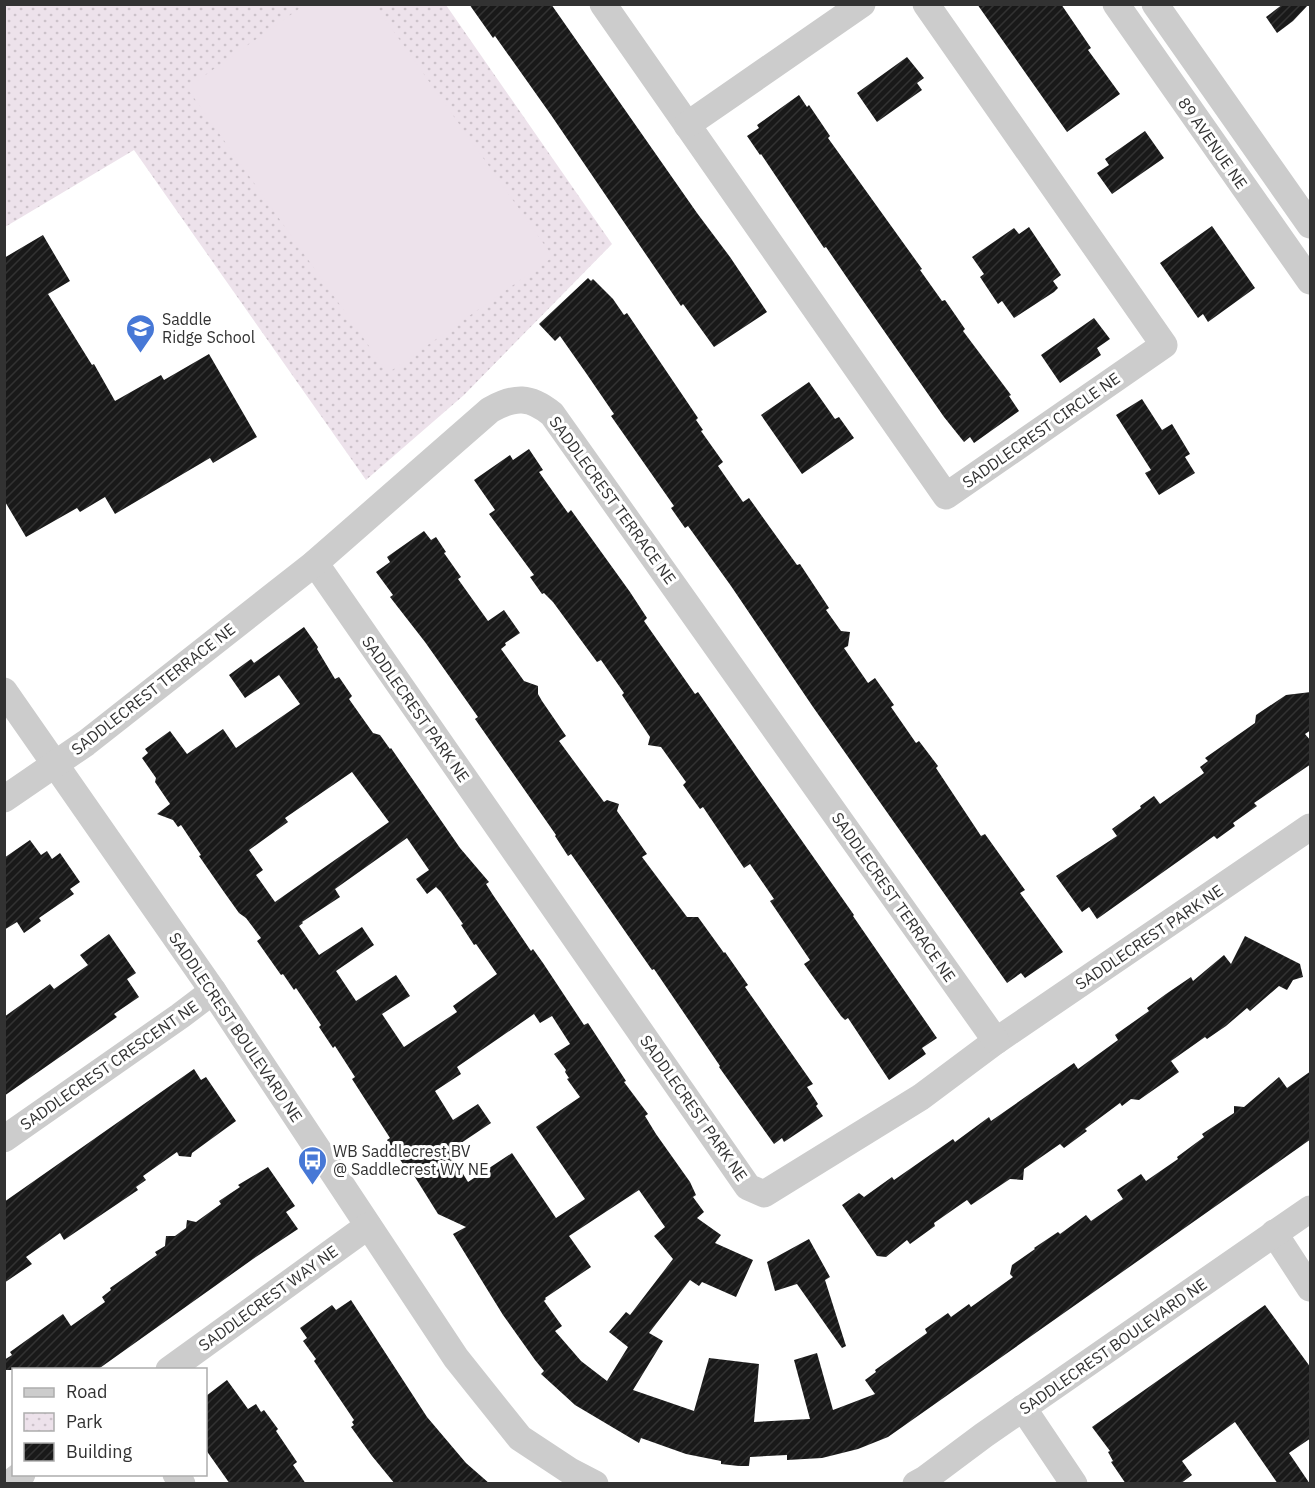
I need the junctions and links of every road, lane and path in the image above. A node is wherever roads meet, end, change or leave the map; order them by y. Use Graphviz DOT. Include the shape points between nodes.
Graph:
graph roads {
  1 [pos="603,4"];
  2 [pos="862,4"];
  3 [pos="926,4"];
  4 [pos="1116,4"];
  5 [pos="1155,4"];
  6 [pos="687,125"];
  7 [pos="1311,225"];
  8 [pos="1311,281"];
  9 [pos="315,563"];
  10 [pos="4,691"];
  11 [pos="54,764"];
  12 [pos="4,798"];
  13 [pos="1311,827"];
  14 [pos="213,991"];
  15 [pos="996,1041"];
  16 [pos="4,1139"];
  17 [pos="1311,1209"];
  18 [pos="368,1226"];
  19 [pos="1274,1233"];
  20 [pos="1311,1288"];
  21 [pos="172,1368"];
  22 [pos="1023,1408"];
  23 [pos="595,1484"];
  24 [pos="916,1484"];
  25 [pos="1074,1484"];
  1 -- 6 [label="street"];
  2 -- 6 [label="street"];
  3 -- 6 [label="street, SADDLECREST CIRCLE NE" via="1164,345 946,496"];
  4 -- 8 [label="street, 89 AVENUE NE"];
  5 -- 7 [label="street, 89 AVENUE NE"];
  9 -- 11 [label="street, SADDLECREST TERRACE NE"];
  9 -- 15 [label="street, SADDLECREST PARK NE" via="748,1187 764,1194 921,1097"];
  9 -- 15 [label="street, SADDLECREST TERRACE NE" via="490,410 523,399 540,403 552,414"];
  10 -- 11 [label="street, SADDLECREST BOULEVARD NE"];
  11 -- 12 [label="street"];
  11 -- 14 [label="street, SADDLECREST BOULEVARD NE"];
  13 -- 15 [label="street, SADDLECREST PARK NE"];
  14 -- 16 [label="street, SADDLECREST CRESCENT NE"];
  14 -- 18 [label="street, SADDLECREST BOULEVARD NE"];
  17 -- 19 [label="street, SADDLECREST BOULEVARD NE"];
  18 -- 21 [label="street, SADDLECREST WAY NE"];
  18 -- 23 [label="street, SADDLECREST BOULEVARD NE" via="456,1358 520,1438"];
  19 -- 20 [label="street"];
  19 -- 22 [label="street, SADDLECREST BOULEVARD NE"];
  22 -- 24 [label="street, SADDLECREST BOULEVARD NE"];
  22 -- 25 [label="street"];
}
